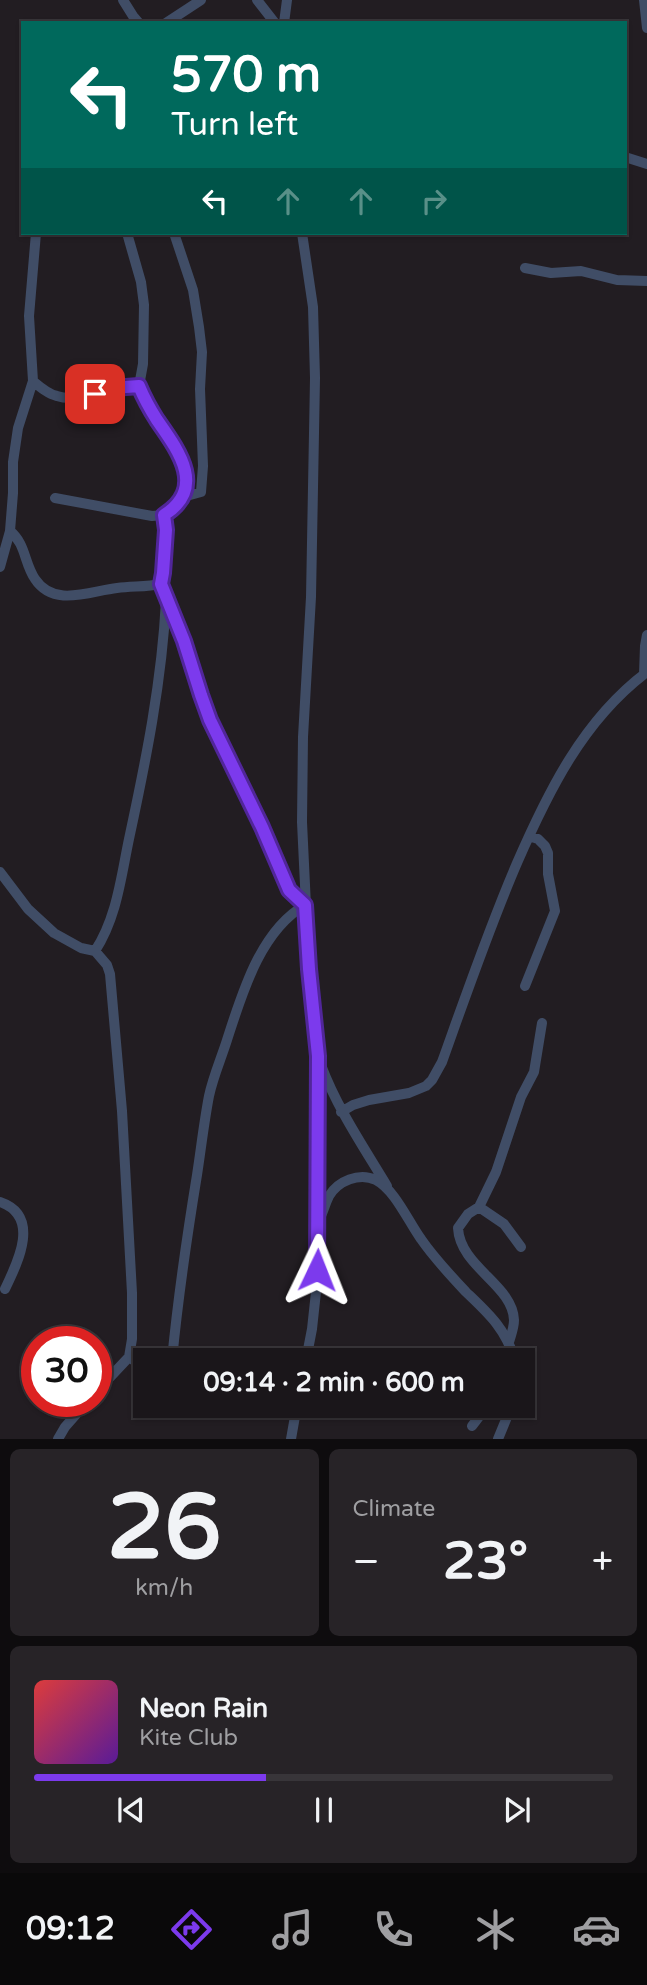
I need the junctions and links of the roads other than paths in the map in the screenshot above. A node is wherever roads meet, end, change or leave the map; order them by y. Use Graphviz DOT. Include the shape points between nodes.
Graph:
graph roads {
  1 [pos="123,0"];
  2 [pos="201,0"];
  3 [pos="257,0"];
  4 [pos="287,0"];
  5 [pos="644,0"];
  6 [pos="137,21"];
  7 [pos="169,21"];
  8 [pos="273,21"];
  9 [pos="284,21"];
  10 [pos="647,28"];
  11 [pos="627,158"];
  12 [pos="647,164"];
  13 [pos="36,235"];
  14 [pos="128,235"];
  15 [pos="175,235"];
  16 [pos="302,235"];
  17 [pos="525,268"];
  18 [pos="647,281"];
  19 [pos="33,381"];
  20 [pos="139,386"];
  21 [pos="183,497"];
  22 [pos="55,498"];
  23 [pos="164,515"];
  24 [pos="10,531"];
  25 [pos="0,567"];
  26 [pos="161,584"];
  27 [pos="166,597"];
  28 [pos="647,635"];
  29 [pos="646,673"];
  30 [pos="528,836"];
  31 [pos="0,872"];
  32 [pos="305,905"];
  33 [pos="95,951"];
  34 [pos="525,986"];
  35 [pos="542,1023"];
  36 [pos="318,1056"];
  37 [pos="341,1112"];
  38 [pos="394,1198"];
  39 [pos="0,1202"];
  40 [pos="479,1208"];
  41 [pos="318,1222"];
  42 [pos="521,1247"];
  43 [pos="5,1289"];
  44 [pos="509,1342"];
  45 [pos="174,1348"];
  46 [pos="308,1348"];
  47 [pos="511,1348"];
  48 [pos="129,1357"];
  49 [pos="133,1360"];
  50 [pos="112,1375"];
  51 [pos="74,1417"];
  52 [pos="295,1418"];
  53 [pos="478,1418"];
  54 [pos="507,1418"];
  55 [pos="472,1426"];
  56 [pos="58,1439"];
  57 [pos="291,1439"];
  58 [pos="498,1439"];
  1 -- 6 [label="street"];
  2 -- 7 [label="street"];
  3 -- 8 [label="street"];
  4 -- 9 [label="street"];
  5 -- 10 [label="street"];
  11 -- 12 [label="street"];
  13 -- 19 [label="street" via="29,316"];
  14 -- 20 [label="street" via="144,305"];
  15 -- 21 [label="street" via="193,290 202,352 201,492"];
  16 -- 32 [label="street" via="313,307 315,378 303,761"];
  17 -- 18 [label="street"];
  19 -- 20 [label="street" via="66,398"];
  19 -- 24 [label="street" via="15,444"];
  20 -- 21 [label="street" via="184,464"];
  21 -- 23 [label="street"];
  22 -- 23 [label="street" via="141,515"];
  23 -- 26 [label="street"];
  24 -- 25 [label="street"];
  24 -- 26 [label="street" via="22,544 35,579 50,593 82,595"];
  26 -- 27 [label="street"];
  27 -- 32 [label="street" via="210,720 289,890"];
  27 -- 33 [label="street" via="161,675 133,819 110,924"];
  28 -- 29 [label="street"];
  29 -- 30 [label="street" via="612,705 569,758"];
  30 -- 34 [label="street" via="538,839 548,853 555,911"];
  30 -- 37 [label="street" via="437,1072 417,1090 369,1100"];
  31 -- 33 [label="street" via="28,909 54,933"];
  32 -- 36 [label="street"];
  32 -- 45 [label="street" via="283,922 266,945 214,1076"];
  33 -- 48 [label="street" via="110,974 114,1012 132,1293"];
  35 -- 40 [label="street" via="534,1072"];
  36 -- 37 [label="street"];
  36 -- 41 [label="street"];
  37 -- 38 [label="street"];
  38 -- 41 [label="street" via="376,1180 349,1179 336,1187"];
  38 -- 44 [label="street" via="443,1268 486,1310"];
  39 -- 43 [label="street" via="16,1212 24,1234 19,1261"];
  40 -- 42 [label="street" via="504,1224"];
  40 -- 44 [label="street" via="462,1220 458,1235 477,1267 510,1303 514,1319"];
  41 -- 46 [label="street"];
  44 -- 47 [label="street"];
  48 -- 49 [label="street"];
  48 -- 50 [label="street"];
  51 -- 56 [label="street"];
  52 -- 57 [label="street"];
  53 -- 55 [label="street"];
  54 -- 58 [label="street"];
}
